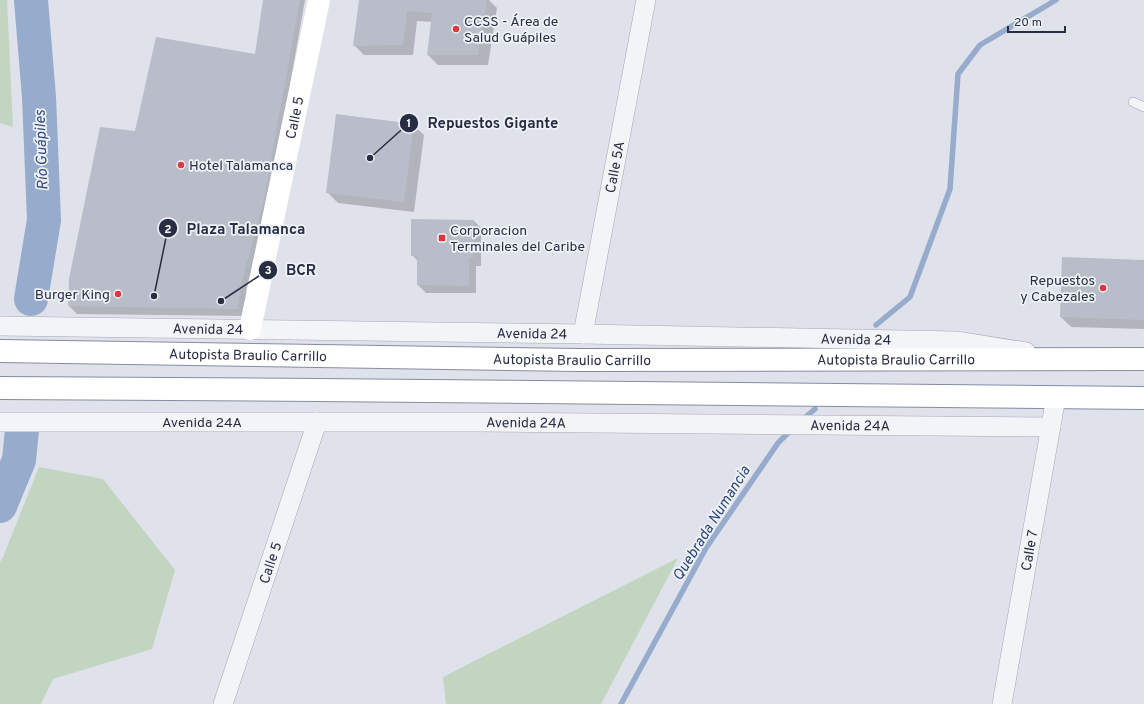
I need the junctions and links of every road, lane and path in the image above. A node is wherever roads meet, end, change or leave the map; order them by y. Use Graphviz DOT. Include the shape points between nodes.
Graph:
graph roads {
  1 [pos="319,0"];
  2 [pos="646,0"];
  3 [pos="1133,102"];
  4 [pos="1144,107"];
  5 [pos="0,326"];
  6 [pos="250,330"];
  7 [pos="583,334"];
  8 [pos="1144,346"];
  9 [pos="0,351"];
  10 [pos="1063,358"];
  11 [pos="1144,359"];
  12 [pos="0,388"];
  13 [pos="1056,397"];
  14 [pos="1144,398"];
  15 [pos="1144,408"];
  16 [pos="0,422"];
  17 [pos="317,422"];
  18 [pos="1051,427"];
  19 [pos="223,704"];
  20 [pos="1002,704"];
  1 -- 6 [label="main road, Calle 5"];
  2 -- 7 [label="street, Calle 5A"];
  3 -- 4 [label="lane"];
  5 -- 6 [label="street, Avenida 24"];
  6 -- 7 [label="street, Avenida 24"];
  7 -- 10 [label="street, Avenida 24" via="956,341"];
  8 -- 10 [label="main road"];
  9 -- 10 [label="main road, Autopista Braulio Carrillo" via="579,360"];
  10 -- 11 [label="main road, Autopista Braulio Carrillo"];
  12 -- 13 [label="main road"];
  13 -- 14 [label="main road"];
  13 -- 15 [label="main road"];
  13 -- 18 [label="street, Calle 7"];
  16 -- 17 [label="street, Avenida 24A"];
  17 -- 18 [label="street, Avenida 24A"];
  17 -- 19 [label="street, Calle 5"];
  18 -- 20 [label="street, Calle 7"];
}
